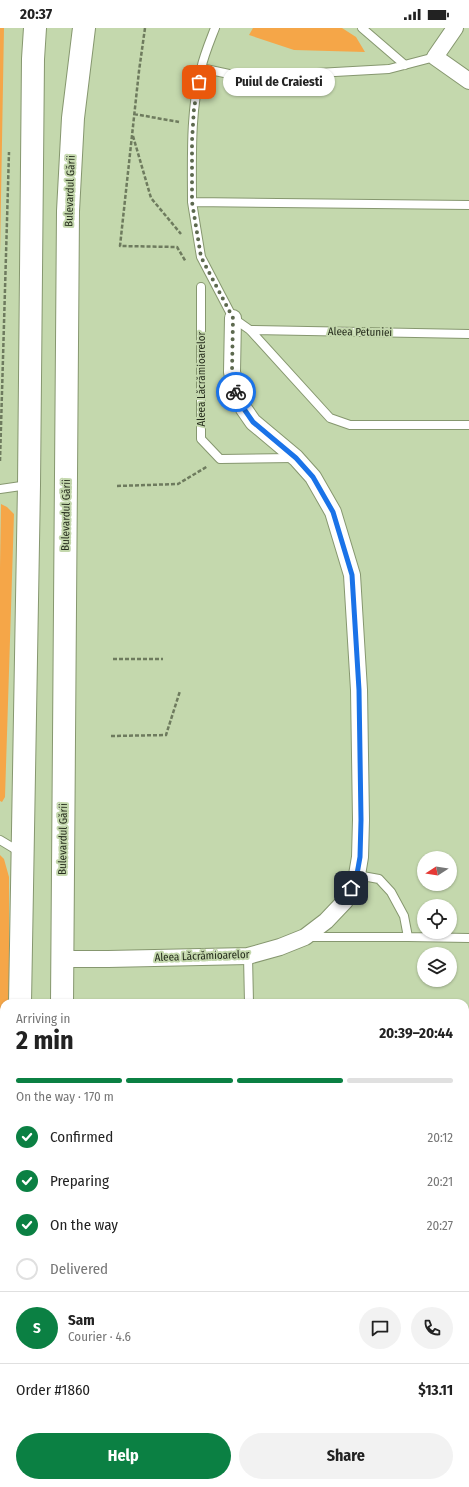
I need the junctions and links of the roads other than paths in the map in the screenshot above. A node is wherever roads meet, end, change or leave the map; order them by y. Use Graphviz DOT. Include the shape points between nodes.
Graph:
graph roads {
  1 [pos="35,28"];
  2 [pos="84,28"];
  3 [pos="215,28"];
  4 [pos="362,28"];
  5 [pos="455,28"];
  6 [pos="435,57"];
  7 [pos="405,65"];
  8 [pos="201,68"];
  9 [pos="469,81"];
  10 [pos="192,202"];
  11 [pos="469,205"];
  12 [pos="201,287"];
  13 [pos="233,318"];
  14 [pos="250,330"];
  15 [pos="469,334"];
  16 [pos="469,425"];
  17 [pos="296,458"];
  18 [pos="28,485"];
  19 [pos="0,489"];
  20 [pos="0,840"];
  21 [pos="22,853"];
  22 [pos="357,874"];
  23 [pos="305,937"];
  24 [pos="408,937"];
  25 [pos="469,938"];
  26 [pos="248,956"];
  27 [pos="62,959"];
  28 [pos="20,999"];
  29 [pos="62,999"];
  30 [pos="249,999"];
  1 -- 18 [label="main road"];
  2 -- 27 [label="main road, Bulevardul Gării" via="73,118 68,211"];
  3 -- 8 [label="lane"];
  4 -- 7 [label="lane"];
  5 -- 6 [label="street"];
  6 -- 7 [label="lane"];
  6 -- 9 [label="street"];
  7 -- 8 [label="lane" via="389,69 243,77"];
  8 -- 10 [label="lane" via="194,108"];
  10 -- 11 [label="lane"];
  10 -- 13 [label="lane" via="201,257"];
  12 -- 17 [label="lane, Aleea Lăcrămioarelor" via="201,439 220,459"];
  13 -- 14 [label="lane"];
  13 -- 17 [label="street, Aleea Lăcrămioarelor" via="232,372 236,394 253,422"];
  14 -- 15 [label="lane, Aleea Petuniei"];
  14 -- 16 [label="lane" via="330,418 350,425"];
  17 -- 22 [label="street, Aleea Lăcrămioarelor" via="313,477 333,512 352,575 359,690 361,805 360,857"];
  18 -- 19 [label="lane"];
  18 -- 21 [label="main road"];
  20 -- 21 [label="lane"];
  21 -- 28 [label="main road"];
  22 -- 23 [label="street, Aleea Lăcrămioarelor" via="345,901 326,921"];
  22 -- 24 [label="lane" via="379,879 390,892 404,916"];
  23 -- 24 [label="lane"];
  23 -- 26 [label="street, Aleea Lăcrămioarelor"];
  24 -- 25 [label="lane"];
  26 -- 27 [label="street, Aleea Lăcrămioarelor"];
  26 -- 30 [label="lane"];
  27 -- 29 [label="main road, Bulevardul Gării"];
}
